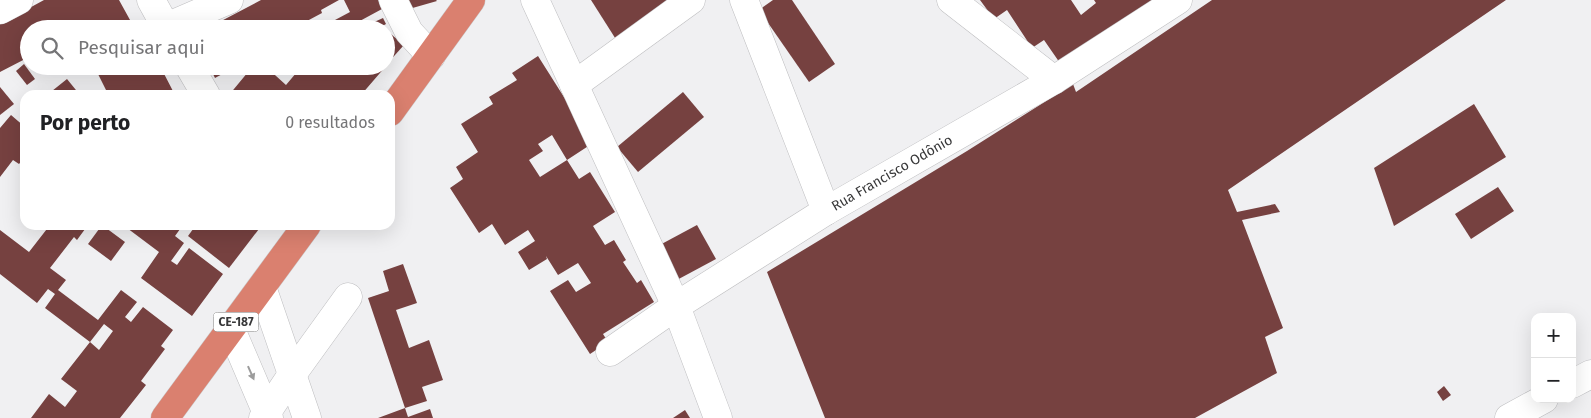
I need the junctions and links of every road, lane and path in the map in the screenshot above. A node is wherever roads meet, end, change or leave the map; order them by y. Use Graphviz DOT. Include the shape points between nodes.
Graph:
graph roads {
  1 [pos="19,0"];
  2 [pos="151,0"];
  3 [pos="229,0"];
  4 [pos="393,0"];
  5 [pos="471,0"];
  6 [pos="535,0"];
  7 [pos="691,0"];
  8 [pos="744,0"];
  9 [pos="951,0"];
  10 [pos="1178,0"];
  11 [pos="0,10"];
  12 [pos="162,20"];
  13 [pos="185,20"];
  14 [pos="431,56"];
  15 [pos="194,75"];
  16 [pos="1054,80"];
  17 [pos="574,85"];
  18 [pos="203,90"];
  19 [pos="395,105"];
  20 [pos="826,211"];
  21 [pos="303,230"];
  22 [pos="262,286"];
  23 [pos="348,297"];
  24 [pos="676,306"];
  25 [pos="231,329"];
  26 [pos="610,352"];
  27 [pos="1591,374"];
  28 [pos="291,376"];
  29 [pos="1576,382"];
  30 [pos="1537,403"];
  31 [pos="266,416"];
  32 [pos="165,418"];
  33 [pos="306,418"];
  34 [pos="718,418"];
  35 [pos="1509,418"];
  1 -- 11 [label="street"];
  2 -- 12 [label="street"];
  3 -- 13 [label="street"];
  4 -- 14 [label="street" via="409,32"];
  5 -- 14 [label="highway"];
  6 -- 17 [label="street"];
  7 -- 17 [label="street"];
  8 -- 20 [label="street"];
  9 -- 16 [label="street"];
  10 -- 16 [label="street, Rua Francisco Odônio"];
  14 -- 19 [label="highway"];
  15 -- 18 [label="street"];
  16 -- 20 [label="street, Rua Francisco Odônio"];
  17 -- 24 [label="street"];
  20 -- 24 [label="street, Rua Francisco Odônio"];
  21 -- 22 [label="highway, CE-187"];
  22 -- 25 [label="highway, CE-187"];
  22 -- 28 [label="street"];
  23 -- 28 [label="street"];
  24 -- 26 [label="street, Rua Francisco Odônio"];
  24 -- 34 [label="street"];
  25 -- 31 [label="street, one-way"];
  25 -- 32 [label="highway, CE-187"];
  27 -- 29 [label="street"];
  28 -- 31 [label="street"];
  28 -- 33 [label="street"];
  30 -- 35 [label="street"];
}
